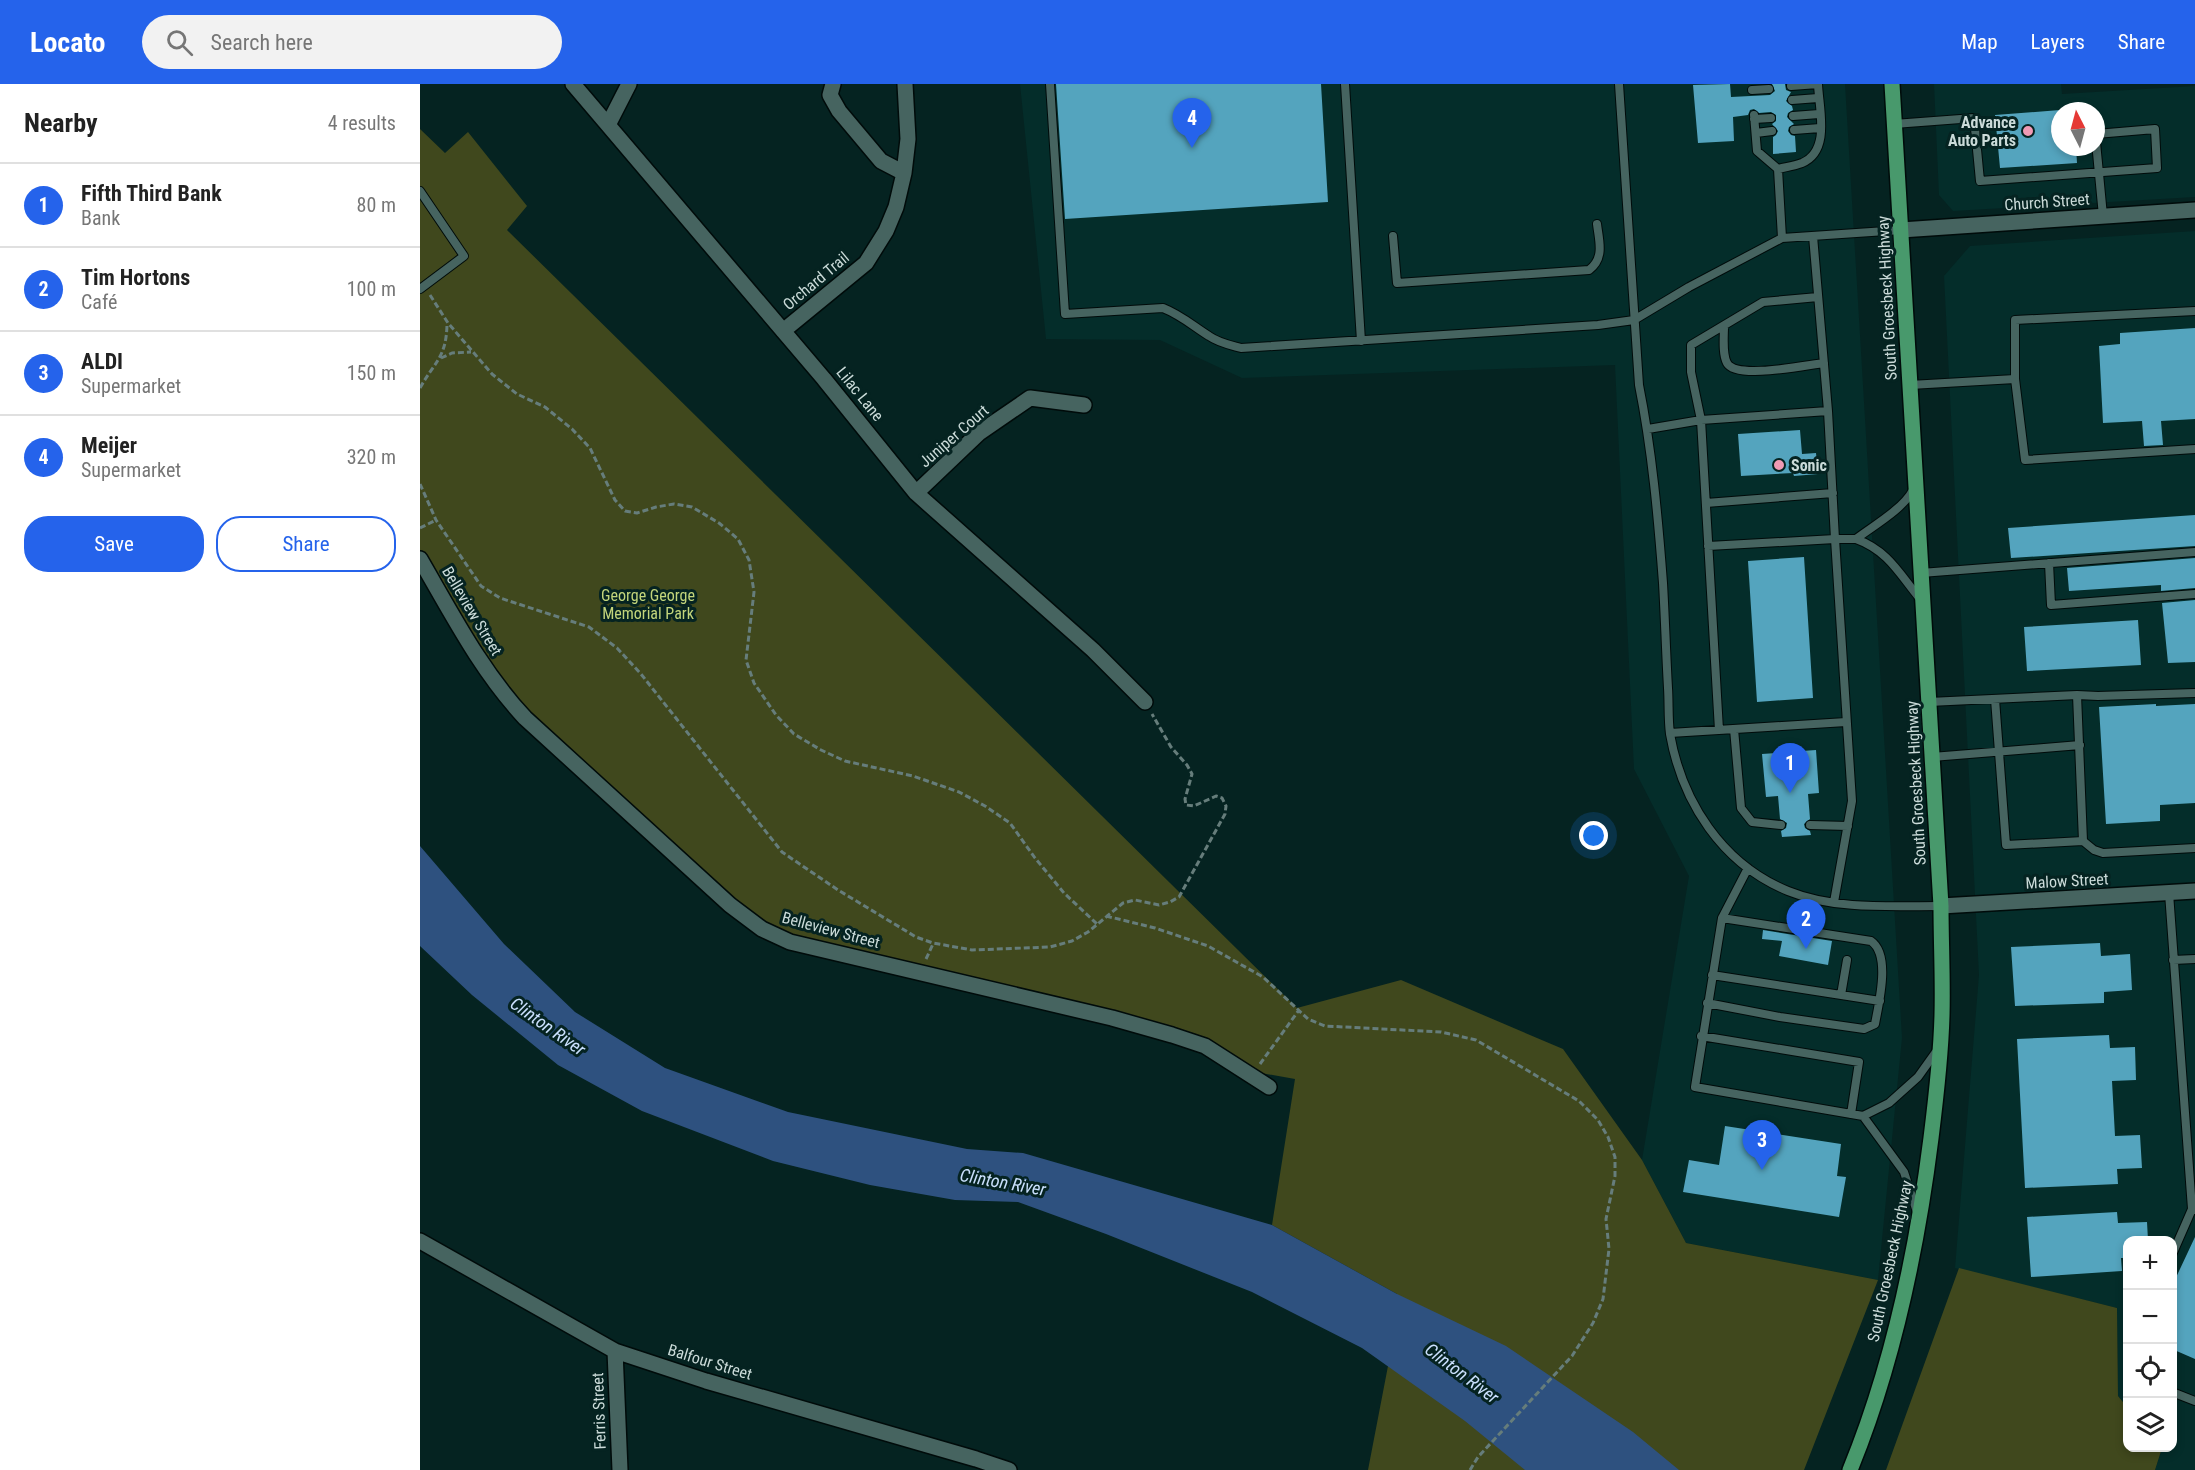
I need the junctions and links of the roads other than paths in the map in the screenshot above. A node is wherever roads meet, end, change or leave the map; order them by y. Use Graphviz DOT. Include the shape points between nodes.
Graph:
graph roads {
  1 [pos="573,84"];
  2 [pos="628,84"];
  3 [pos="833,84"];
  4 [pos="905,84"];
  5 [pos="1050,84"];
  6 [pos="1345,84"];
  7 [pos="1619,84"];
  8 [pos="1818,84"];
  9 [pos="1892,84"];
  10 [pos="1791,87"];
  11 [pos="1769,89"];
  12 [pos="1751,90"];
  13 [pos="1818,98"];
  14 [pos="1792,100"];
  15 [pos="1819,114"];
  16 [pos="1793,116"];
  17 [pos="1771,118"];
  18 [pos="1894,124"];
  19 [pos="608,125"];
  20 [pos="1820,128"];
  21 [pos="1794,130"];
  22 [pos="1772,131"];
  23 [pos="1755,133"];
  24 [pos="2105,133"];
  25 [pos="2097,156"];
  26 [pos="1778,169"];
  27 [pos="904,172"];
  28 [pos="2098,172"];
  29 [pos="420,191"];
  30 [pos="2195,210"];
  31 [pos="2103,216"];
  32 [pos="1597,224"];
  33 [pos="1901,230"];
  34 [pos="1393,236"];
  35 [pos="1813,236"];
  36 [pos="1782,238"];
  37 [pos="422,288"];
  38 [pos="1818,297"];
  39 [pos="2195,311"];
  40 [pos="1634,320"];
  41 [pos="1724,326"];
  42 [pos="783,331"];
  43 [pos="1361,341"];
  44 [pos="1824,363"];
  45 [pos="2015,379"];
  46 [pos="1910,385"];
  47 [pos="1084,405"];
  48 [pos="1828,411"];
  49 [pos="1701,420"];
  50 [pos="1648,429"];
  51 [pos="2195,450"];
  52 [pos="1916,483"];
  53 [pos="916,493"];
  54 [pos="1833,493"];
  55 [pos="1706,503"];
  56 [pos="1835,539"];
  57 [pos="1856,539"];
  58 [pos="1708,546"];
  59 [pos="2195,552"];
  60 [pos="420,559"];
  61 [pos="2049,563"];
  62 [pos="1921,573"];
  63 [pos="2195,594"];
  64 [pos="1923,602"];
  65 [pos="2195,693"];
  66 [pos="2077,695"];
  67 [pos="1995,699"];
  68 [pos="1145,702"];
  69 [pos="1929,702"];
  70 [pos="1846,722"];
  71 [pos="1734,729"];
  72 [pos="1719,730"];
  73 [pos="1670,733"];
  74 [pos="2080,745"];
  75 [pos="1999,751"];
  76 [pos="1932,757"];
  77 [pos="1781,825"];
  78 [pos="1810,825"];
  79 [pos="1848,826"];
  80 [pos="2083,841"];
  81 [pos="2195,848"];
  82 [pos="1748,868"];
  83 [pos="2195,891"];
  84 [pos="2169,893"];
  85 [pos="1834,902"];
  86 [pos="1941,906"];
  87 [pos="1722,918"];
  88 [pos="2195,959"];
  89 [pos="1848,960"];
  90 [pos="2173,960"];
  91 [pos="1712,975"];
  92 [pos="1841,995"];
  93 [pos="1880,1001"];
  94 [pos="1707,1003"];
  95 [pos="1701,1036"];
  96 [pos="1940,1046"];
  97 [pos="1269,1087"];
  98 [pos="1851,1114"];
  99 [pos="1863,1116"];
  100 [pos="2194,1210"];
  101 [pos="1919,1218"];
  102 [pos="420,1241"];
  103 [pos="2177,1245"];
  104 [pos="615,1351"];
  105 [pos="2177,1394"];
  106 [pos="2195,1401"];
  107 [pos="620,1470"];
  108 [pos="1009,1470"];
  109 [pos="1850,1470"];
  1 -- 19 [label="street, Lilac Lane"];
  2 -- 19 [label="street"];
  3 -- 27 [label="street" via="830,95 839,111 881,161"];
  4 -- 27 [label="street, Orchard Trail" via="908,139"];
  5 -- 43 [label="lane" via="1065,314 1163,308 1210,337 1241,348"];
  6 -- 43 [label="lane"];
  7 -- 40 [label="lane"];
  8 -- 10 [label="lane"];
  8 -- 13 [label="lane"];
  9 -- 18 [label="main road, South Groesbeck Highway"];
  11 -- 12 [label="lane"];
  13 -- 14 [label="lane"];
  13 -- 15 [label="lane"];
  15 -- 16 [label="lane"];
  15 -- 20 [label="lane"];
  17 -- 23 [label="lane" via="1754,117"];
  18 -- 28 [label="lane" via="1974,118 1980,181"];
  18 -- 33 [label="main road, South Groesbeck Highway"];
  19 -- 42 [label="street, Lilac Lane"];
  20 -- 21 [label="lane"];
  20 -- 26 [label="lane" via="1821,142 1813,155 1802,163"];
  22 -- 23 [label="lane"];
  23 -- 26 [label="lane" via="1757,151"];
  24 -- 28 [label="lane" via="2155,129 2157,168"];
  25 -- 28 [label="lane"];
  26 -- 36 [label="lane"];
  27 -- 42 [label="street, Orchard Trail" via="886,231 866,263"];
  28 -- 31 [label="lane"];
  29 -- 37 [label="lane" via="464,256"];
  30 -- 31 [label="street, Church Street"];
  31 -- 33 [label="street, Church Street"];
  32 -- 34 [label="lane" via="1600,257 1589,270 1420,282 1397,283"];
  33 -- 35 [label="lane"];
  33 -- 46 [label="main road, South Groesbeck Highway"];
  35 -- 36 [label="lane"];
  35 -- 38 [label="lane"];
  36 -- 40 [label="lane"];
  38 -- 41 [label="lane" via="1763,302"];
  38 -- 44 [label="lane"];
  39 -- 45 [label="lane" via="2015,320"];
  40 -- 43 [label="lane"];
  40 -- 50 [label="lane" via="1639,384"];
  41 -- 44 [label="lane" via="1726,362 1731,368 1746,372"];
  41 -- 49 [label="lane" via="1691,345 1691,372"];
  42 -- 53 [label="street, Lilac Lane"];
  44 -- 48 [label="lane"];
  45 -- 46 [label="lane"];
  45 -- 51 [label="lane" via="2025,460"];
  46 -- 52 [label="main road, South Groesbeck Highway"];
  47 -- 53 [label="street, Juniper Court" via="1030,398 979,433"];
  48 -- 49 [label="lane"];
  48 -- 54 [label="lane"];
  49 -- 50 [label="lane"];
  49 -- 55 [label="lane"];
  50 -- 73 [label="lane"];
  52 -- 57 [label="lane" via="1909,497"];
  52 -- 62 [label="main road, South Groesbeck Highway"];
  53 -- 68 [label="street, Lilac Lane" via="1093,650"];
  54 -- 55 [label="lane"];
  54 -- 56 [label="lane"];
  55 -- 58 [label="lane"];
  56 -- 57 [label="lane"];
  56 -- 58 [label="lane"];
  56 -- 70 [label="lane"];
  57 -- 64 [label="lane" via="1887,557"];
  58 -- 72 [label="lane"];
  59 -- 61 [label="lane"];
  60 -- 97 [label="street, Belleview Street" via="470,645 517,710 730,905 762,929 790,942 1172,1035 1205,1046"];
  61 -- 62 [label="lane"];
  61 -- 63 [label="lane" via="2051,605"];
  62 -- 64 [label="main road, South Groesbeck Highway"];
  64 -- 69 [label="main road, South Groesbeck Highway"];
  65 -- 66 [label="lane"];
  66 -- 67 [label="lane"];
  66 -- 74 [label="lane"];
  67 -- 69 [label="lane"];
  67 -- 75 [label="lane"];
  69 -- 76 [label="main road, South Groesbeck Highway"];
  70 -- 71 [label="lane"];
  70 -- 79 [label="lane" via="1852,801"];
  71 -- 72 [label="lane"];
  71 -- 77 [label="lane" via="1741,808 1752,822"];
  72 -- 73 [label="lane"];
  73 -- 82 [label="lane" via="1693,806 1729,853"];
  74 -- 75 [label="lane"];
  74 -- 80 [label="lane"];
  75 -- 76 [label="lane"];
  75 -- 80 [label="lane" via="2006,845"];
  76 -- 86 [label="main road, South Groesbeck Highway"];
  78 -- 79 [label="lane"];
  79 -- 85 [label="lane"];
  80 -- 81 [label="lane" via="2103,853"];
  82 -- 85 [label="lane" via="1787,891"];
  82 -- 87 [label="lane"];
  83 -- 84 [label="street, Malow Street"];
  84 -- 86 [label="street, Malow Street"];
  84 -- 90 [label="lane"];
  85 -- 86 [label="lane"];
  86 -- 96 [label="main road, South Groesbeck Highway"];
  87 -- 91 [label="lane"];
  87 -- 93 [label="lane" via="1871,940 1878,945 1881,956"];
  88 -- 90 [label="lane"];
  89 -- 92 [label="lane"];
  90 -- 100 [label="lane"];
  91 -- 92 [label="lane"];
  91 -- 94 [label="lane"];
  92 -- 93 [label="lane"];
  93 -- 94 [label="lane" via="1875,1024 1864,1029"];
  94 -- 95 [label="lane"];
  95 -- 98 [label="lane" via="1695,1087"];
  95 -- 98 [label="lane" via="1859,1062"];
  96 -- 99 [label="lane" via="1918,1077 1889,1103"];
  96 -- 101 [label="main road, South Groesbeck Highway"];
  98 -- 99 [label="lane"];
  99 -- 101 [label="lane" via="1904,1172"];
  100 -- 103 [label="lane"];
  101 -- 109 [label="main road, South Groesbeck Highway" via="1896,1330"];
  102 -- 104 [label="street, Balfour Street"];
  104 -- 107 [label="street, Ferris Street"];
  104 -- 108 [label="street, Balfour Street"];
  105 -- 106 [label="lane"];
}
